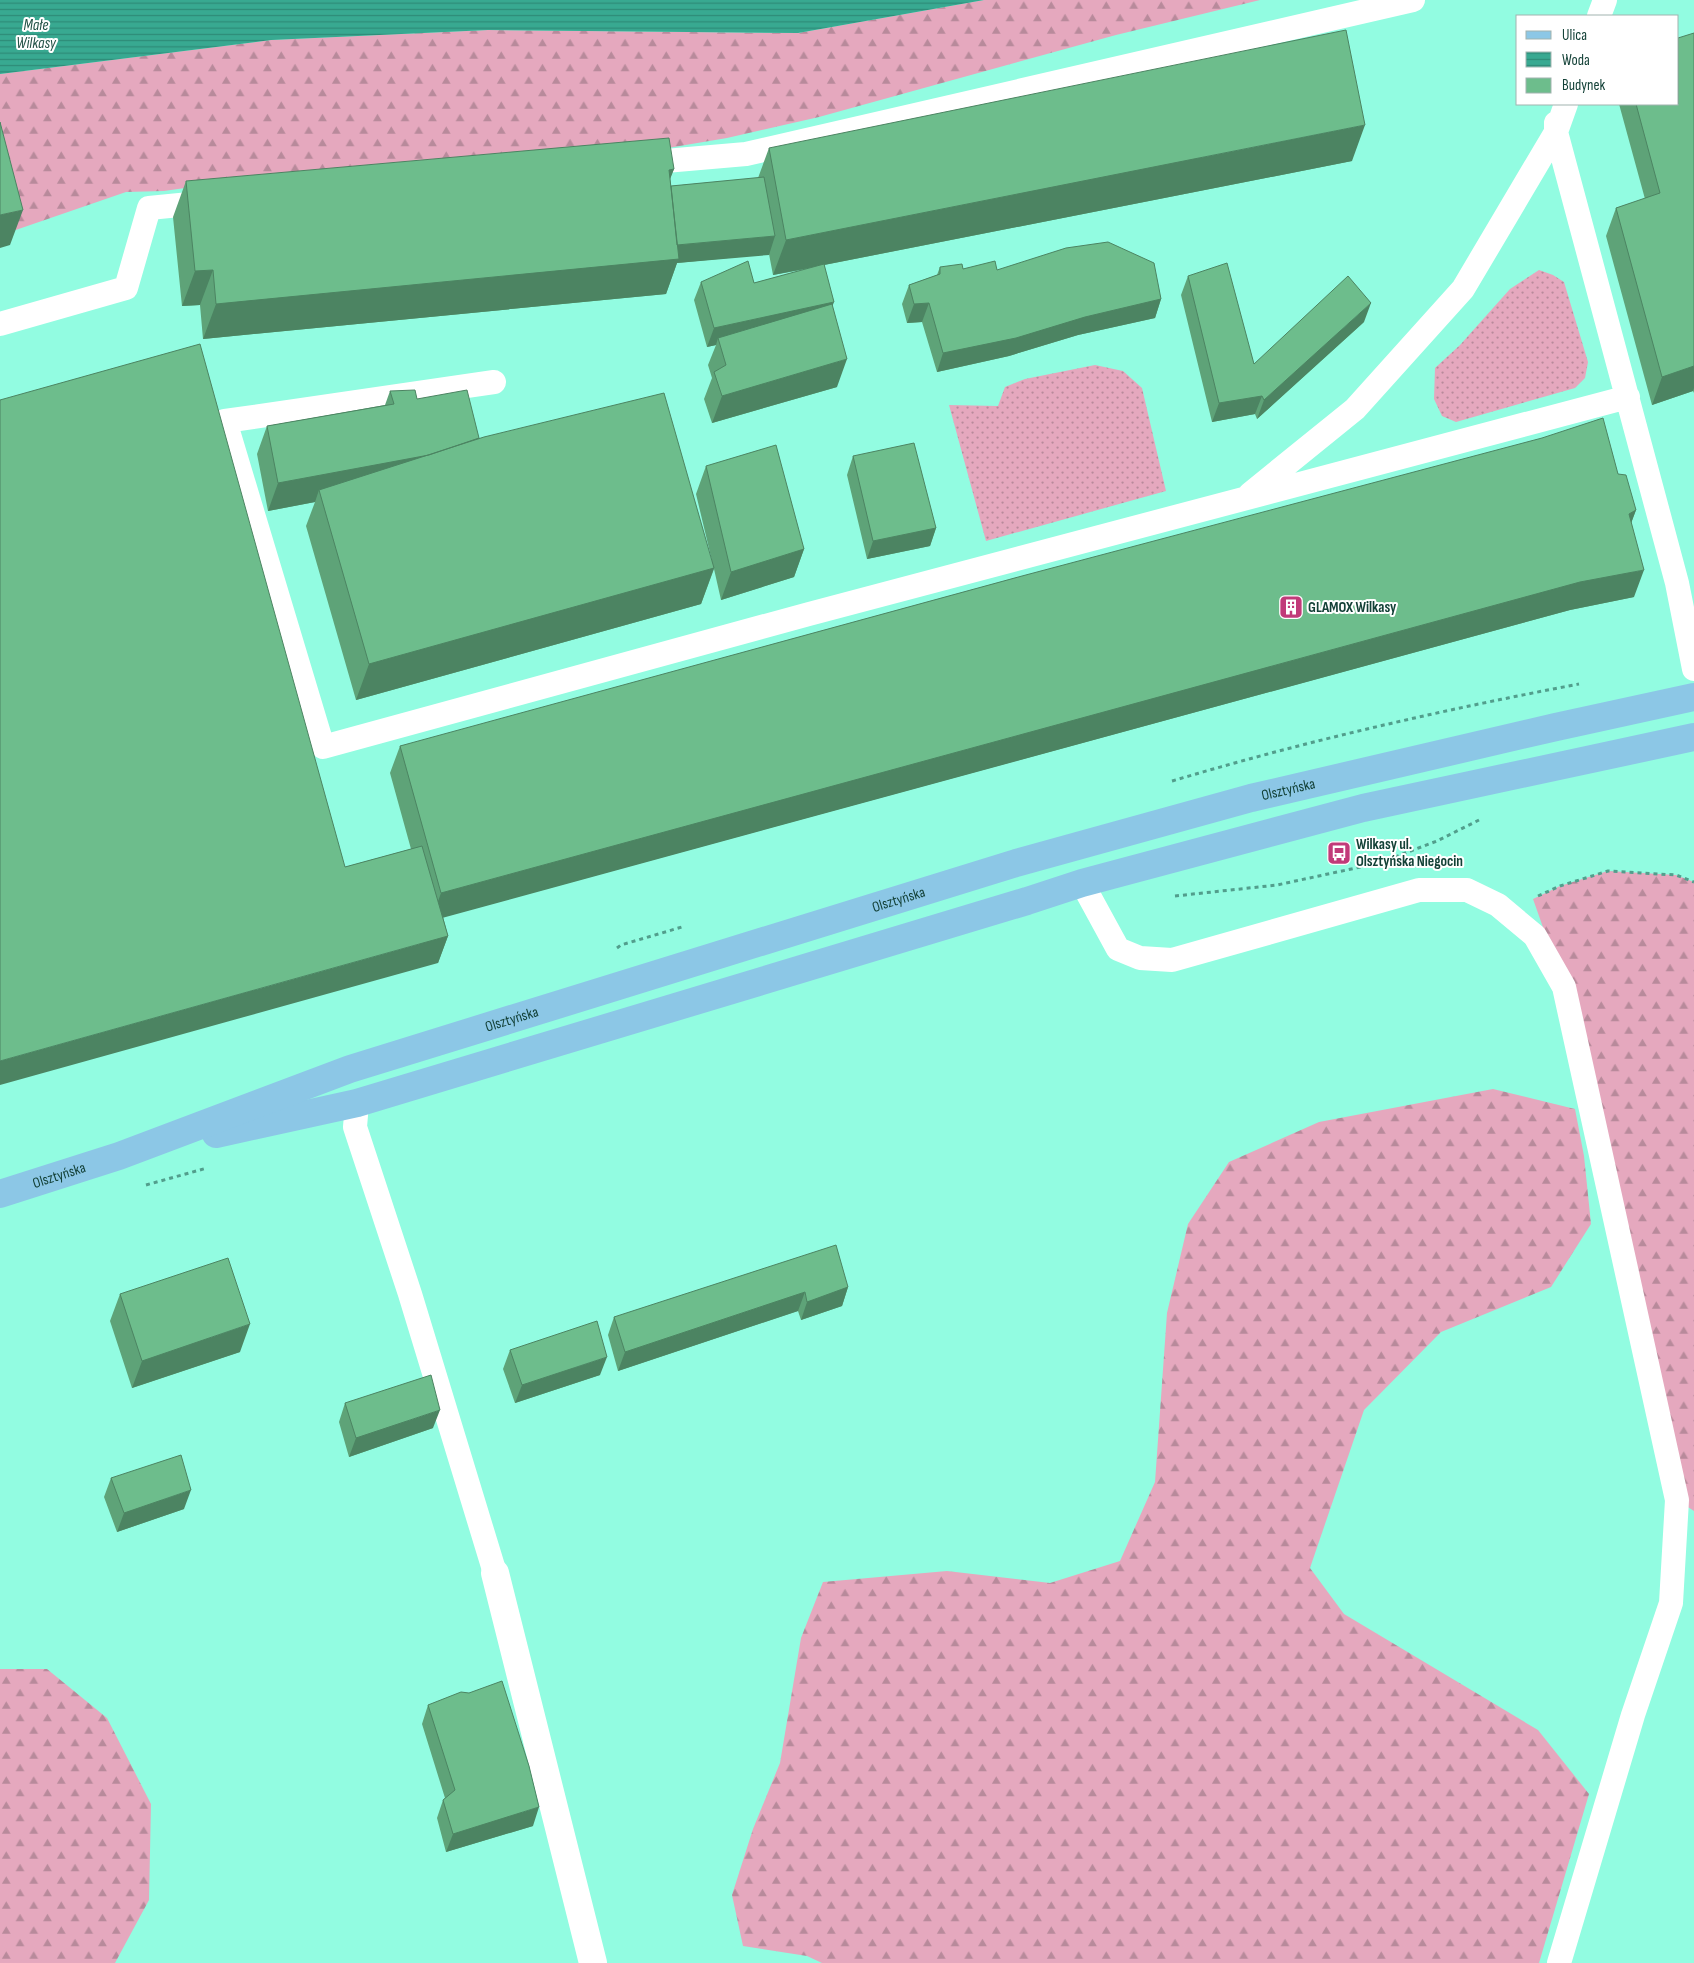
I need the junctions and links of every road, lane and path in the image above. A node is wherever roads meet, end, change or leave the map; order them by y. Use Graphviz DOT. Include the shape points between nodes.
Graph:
graph roads {
  1 [pos="1413,0"];
  2 [pos="1605,0"];
  3 [pos="1599,15"];
  4 [pos="1559,119"];
  5 [pos="619,165"];
  6 [pos="227,201"];
  7 [pos="0,324"];
  8 [pos="494,382"];
  9 [pos="1628,398"];
  10 [pos="1243,500"];
  11 [pos="1694,669"];
  12 [pos="1694,697"];
  13 [pos="1694,737"];
  14 [pos="1070,847"];
  15 [pos="1082,882"];
  16 [pos="1694,882"];
  17 [pos="1515,919"];
  18 [pos="357,1103"];
  19 [pos="119,1156"];
  20 [pos="0,1194"];
  21 [pos="495,1573"];
  22 [pos="592,1963"];
  23 [pos="1559,1963"];
  1 -- 5 [label="lane" via="746,154"];
  2 -- 3 [label="lane"];
  4 -- 9 [label="lane"];
  4 -- 10 [label="lane" via="1463,289 1355,409"];
  6 -- 7 [label="lane" via="149,208 126,288"];
  8 -- 10 [label="lane" via="225,421 323,747"];
  9 -- 10 [label="lane"];
  9 -- 11 [label="lane" via="1677,583"];
  12 -- 14 [label="main road, Olsztyńska" via="1251,798"];
  13 -- 15 [label="main road, Olsztyńska" via="1363,808"];
  14 -- 15 [label="main road"];
  14 -- 19 [label="main road, Olsztyńska" via="350,1069"];
  15 -- 17 [label="lane" via="1118,949 1140,958 1172,960 1419,890 1467,890 1498,905"];
  15 -- 18 [label="main road, Olsztyńska"];
  16 -- 17 [label="path" via="1676,876 1608,871 1560,886 1533,899"];
  17 -- 23 [label="lane" via="1535,936 1564,987 1677,1500 1671,1604 1633,1715"];
  18 -- 19 [label="main road, Olsztyńska"];
  18 -- 21 [label="lane" via="355,1127"];
  19 -- 20 [label="main road, Olsztyńska"];
  21 -- 22 [label="street"];
}
